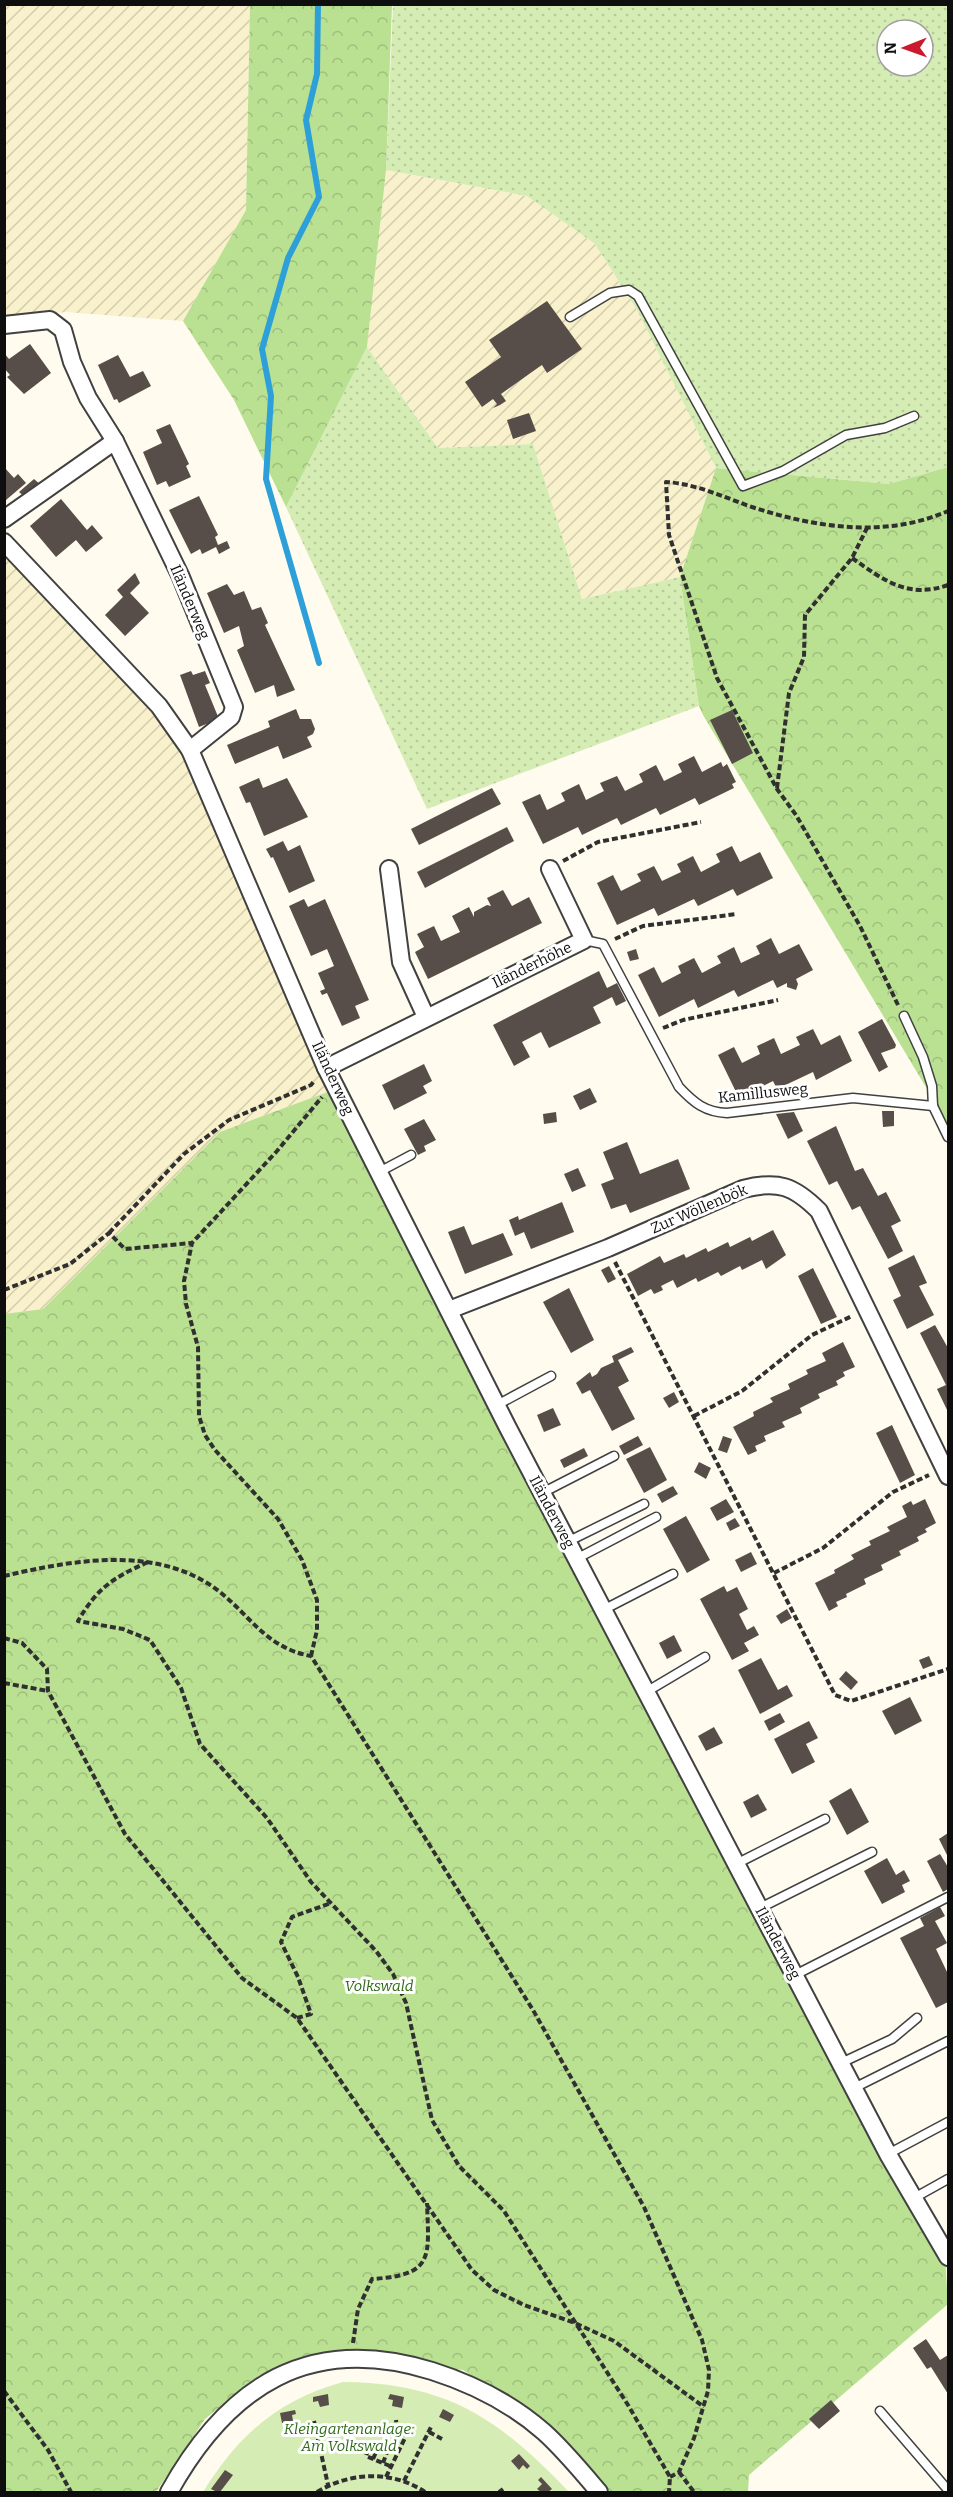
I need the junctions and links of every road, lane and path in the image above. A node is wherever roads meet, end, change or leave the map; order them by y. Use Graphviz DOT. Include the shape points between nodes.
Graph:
graph roads {
  1 [pos="570,317"];
  2 [pos="4,325"];
  3 [pos="914,417"];
  4 [pos="115,441"];
  5 [pos="948,511"];
  6 [pos="4,519"];
  7 [pos="867,528"];
  8 [pos="4,542"];
  9 [pos="852,558"];
  10 [pos="948,585"];
  11 [pos="190,750"];
  12 [pos="777,789"];
  13 [pos="701,822"];
  14 [pos="389,869"];
  15 [pos="549,869"];
  16 [pos="737,914"];
  17 [pos="584,940"];
  18 [pos="603,944"];
  19 [pos="777,1000"];
  20 [pos="904,1016"];
  21 [pos="426,1017"];
  22 [pos="652,1034"];
  23 [pos="329,1075"];
  24 [pos="933,1106"];
  25 [pos="948,1137"];
  26 [pos="411,1155"];
  27 [pos="379,1172"];
  28 [pos="109,1233"];
  29 [pos="192,1243"];
  30 [pos="608,1248"];
  31 [pos="4,1290"];
  32 [pos="866,1309"];
  33 [pos="449,1310"];
  34 [pos="551,1376"];
  35 [pos="497,1405"];
  36 [pos="694,1416"];
  37 [pos="614,1456"];
  38 [pos="947,1472"];
  39 [pos="542,1493"];
  40 [pos="644,1504"];
  41 [pos="656,1517"];
  42 [pos="567,1542"];
  43 [pos="576,1559"];
  44 [pos="149,1562"];
  45 [pos="774,1573"];
  46 [pos="673,1574"];
  47 [pos="4,1576"];
  48 [pos="603,1610"];
  49 [pos="4,1638"];
  50 [pos="311,1656"];
  51 [pos="705,1657"];
  52 [pos="948,1669"];
  53 [pos="4,1683"];
  54 [pos="48,1690"];
  55 [pos="646,1692"];
  56 [pos="825,1820"];
  57 [pos="872,1852"];
  58 [pos="736,1864"];
  59 [pos="948,1897"];
  60 [pos="331,1903"];
  61 [pos="760,1908"];
  62 [pos="795,1975"];
  63 [pos="297,2018"];
  64 [pos="916,2018"];
  65 [pos="948,2041"];
  66 [pos="841,2064"];
  67 [pos="854,2088"];
  68 [pos="948,2122"];
  69 [pos="888,2154"];
  70 [pos="948,2179"];
  71 [pos="914,2198"];
  72 [pos="427,2202"];
  73 [pos="948,2255"];
  74 [pos="575,2323"];
  75 [pos="352,2358"];
  76 [pos="4,2391"];
  77 [pos="704,2407"];
  78 [pos="880,2411"];
  79 [pos="396,2420"];
  80 [pos="314,2421"];
  81 [pos="442,2439"];
  82 [pos="371,2441"];
  83 [pos="380,2443"];
  84 [pos="389,2447"];
  85 [pos="373,2459"];
  86 [pos="383,2463"];
  87 [pos="390,2466"];
  88 [pos="679,2472"];
  89 [pos="386,2477"];
  90 [pos="670,2477"];
  91 [pos="404,2481"];
  92 [pos="328,2485"];
  93 [pos="418,2488"];
  94 [pos="503,2489"];
  95 [pos="948,2490"];
  96 [pos="71,2493"];
  97 [pos="169,2493"];
  98 [pos="317,2493"];
  99 [pos="415,2493"];
  100 [pos="425,2493"];
  101 [pos="499,2493"];
  102 [pos="599,2493"];
  103 [pos="669,2493"];
  104 [pos="694,2493"];
  1 -- 3 [label="lane" via="610,293 629,290 638,297 743,486 783,471 846,435 885,428"];
  2 -- 4 [label="street, Iländerweg" via="50,320 63,330 88,398"];
  4 -- 6 [label="street"];
  4 -- 11 [label="street, Iländerweg" via="180,575 234,707 231,717"];
  5 -- 7 [label="path" via="897,526"];
  7 -- 9 [label="path"];
  7 -- 12 [label="path" via="834,527 756,508 688,484 666,482 669,535 717,678"];
  8 -- 11 [label="street, Iländerweg" via="159,706"];
  9 -- 10 [label="path" via="888,583 927,592"];
  9 -- 12 [label="path" via="805,615 804,657 789,693"];
  11 -- 23 [label="street, Iländerweg"];
  12 -- 20 [label="path" via="796,814 860,926"];
  13 -- 15 [label="path" via="598,842"];
  14 -- 21 [label="street" via="400,963"];
  15 -- 17 [label="street, Iländerhöhe"];
  16 -- 18 [label="path" via="643,926"];
  17 -- 18 [label="lane"];
  17 -- 21 [label="street, Iländerhöhe"];
  18 -- 22 [label="lane, Kamillusweg"];
  19 -- 22 [label="path" via="683,1020"];
  20 -- 24 [label="lane" via="923,1057 932,1086"];
  21 -- 23 [label="street, Iländerhöhe"];
  22 -- 24 [label="lane, Kamillusweg" via="679,1087 709,1112 853,1098"];
  23 -- 27 [label="street, Iländerweg"];
  23 -- 28 [label="path" via="229,1120 184,1154"];
  23 -- 29 [label="path" via="277,1150"];
  24 -- 25 [label="lane"];
  26 -- 27 [label="lane"];
  27 -- 33 [label="street, Iländerweg"];
  28 -- 29 [label="path" via="125,1249"];
  28 -- 31 [label="path" via="70,1264"];
  29 -- 50 [label="path" via="184,1281 198,1347 199,1416 215,1450 278,1519 302,1560 317,1600 317,1630"];
  30 -- 32 [label="street, Zur Wöllenbök" via="743,1189 782,1186 801,1193 819,1211"];
  30 -- 33 [label="street, Zur Wöllenbök"];
  30 -- 36 [label="path"];
  32 -- 36 [label="path" via="812,1335 742,1391"];
  32 -- 38 [label="street, Zur Wöllenbök"];
  33 -- 35 [label="street, Iländerweg"];
  34 -- 35 [label="lane"];
  35 -- 39 [label="street, Iländerweg"];
  36 -- 45 [label="path"];
  37 -- 39 [label="lane"];
  38 -- 45 [label="path" via="893,1492 823,1548"];
  39 -- 42 [label="street, Iländerweg"];
  40 -- 42 [label="lane"];
  41 -- 43 [label="lane"];
  42 -- 43 [label="street, Iländerweg"];
  43 -- 48 [label="street, Iländerweg"];
  44 -- 47 [label="path" via="55,1564"];
  44 -- 50 [label="path" via="196,1576 220,1592 271,1641 291,1653"];
  44 -- 60 [label="path" via="124,1573 93,1596 78,1621 123,1629 150,1640 181,1688 200,1744 267,1818 311,1882"];
  45 -- 52 [label="path" via="835,1695 843,1700 851,1701"];
  46 -- 48 [label="lane"];
  48 -- 55 [label="street, Iländerweg"];
  49 -- 54 [label="path" via="22,1643 47,1668"];
  50 -- 77 [label="path" via="533,2010 644,2207 702,2340 709,2370"];
  51 -- 55 [label="lane"];
  53 -- 54 [label="path"];
  54 -- 63 [label="path" via="126,1834 242,1978"];
  55 -- 58 [label="street, Iländerweg"];
  56 -- 58 [label="lane"];
  57 -- 61 [label="lane"];
  58 -- 61 [label="street, Iländerweg"];
  59 -- 62 [label="lane"];
  60 -- 63 [label="path" via="292,1917 281,1942 311,2014"];
  60 -- 74 [label="path" via="393,1974 406,2003 432,2120 459,2166 504,2211"];
  61 -- 62 [label="street, Iländerweg"];
  62 -- 66 [label="street, Iländerweg"];
  63 -- 72 [label="path"];
  64 -- 66 [label="lane" via="892,2039"];
  65 -- 67 [label="lane"];
  66 -- 67 [label="street, Iländerweg"];
  67 -- 69 [label="street, Iländerweg"];
  68 -- 69 [label="lane"];
  69 -- 71 [label="street, Iländerweg"];
  70 -- 71 [label="lane"];
  71 -- 73 [label="street, Iländerweg"];
  72 -- 74 [label="path" via="471,2270 494,2290"];
  72 -- 75 [label="path" via="428,2243 424,2260 408,2275 372,2278 358,2309"];
  74 -- 77 [label="path" via="614,2341"];
  74 -- 90 [label="path"];
  75 -- 97 [label="street" via="294,2369 239,2402 212,2427"];
  75 -- 102 [label="street" via="421,2368 483,2390 544,2432"];
  76 -- 96 [label="path" via="48,2450"];
  77 -- 88 [label="path"];
  78 -- 95 [label="lane"];
  79 -- 87 [label="path" via="405,2438"];
  80 -- 92 [label="path"];
  81 -- 91 [label="path" via="430,2429"];
  82 -- 85 [label="path" via="366,2456"];
  83 -- 85 [label="path"];
  84 -- 86 [label="path"];
  85 -- 86 [label="path"];
  86 -- 87 [label="path"];
  87 -- 89 [label="path"];
  88 -- 90 [label="path"];
  88 -- 104 [label="path"];
  89 -- 91 [label="path"];
  89 -- 92 [label="path" via="355,2478"];
  90 -- 103 [label="path"];
  91 -- 93 [label="path"];
  92 -- 98 [label="path"];
  93 -- 99 [label="path"];
  93 -- 100 [label="path"];
  94 -- 101 [label="path"];
}
